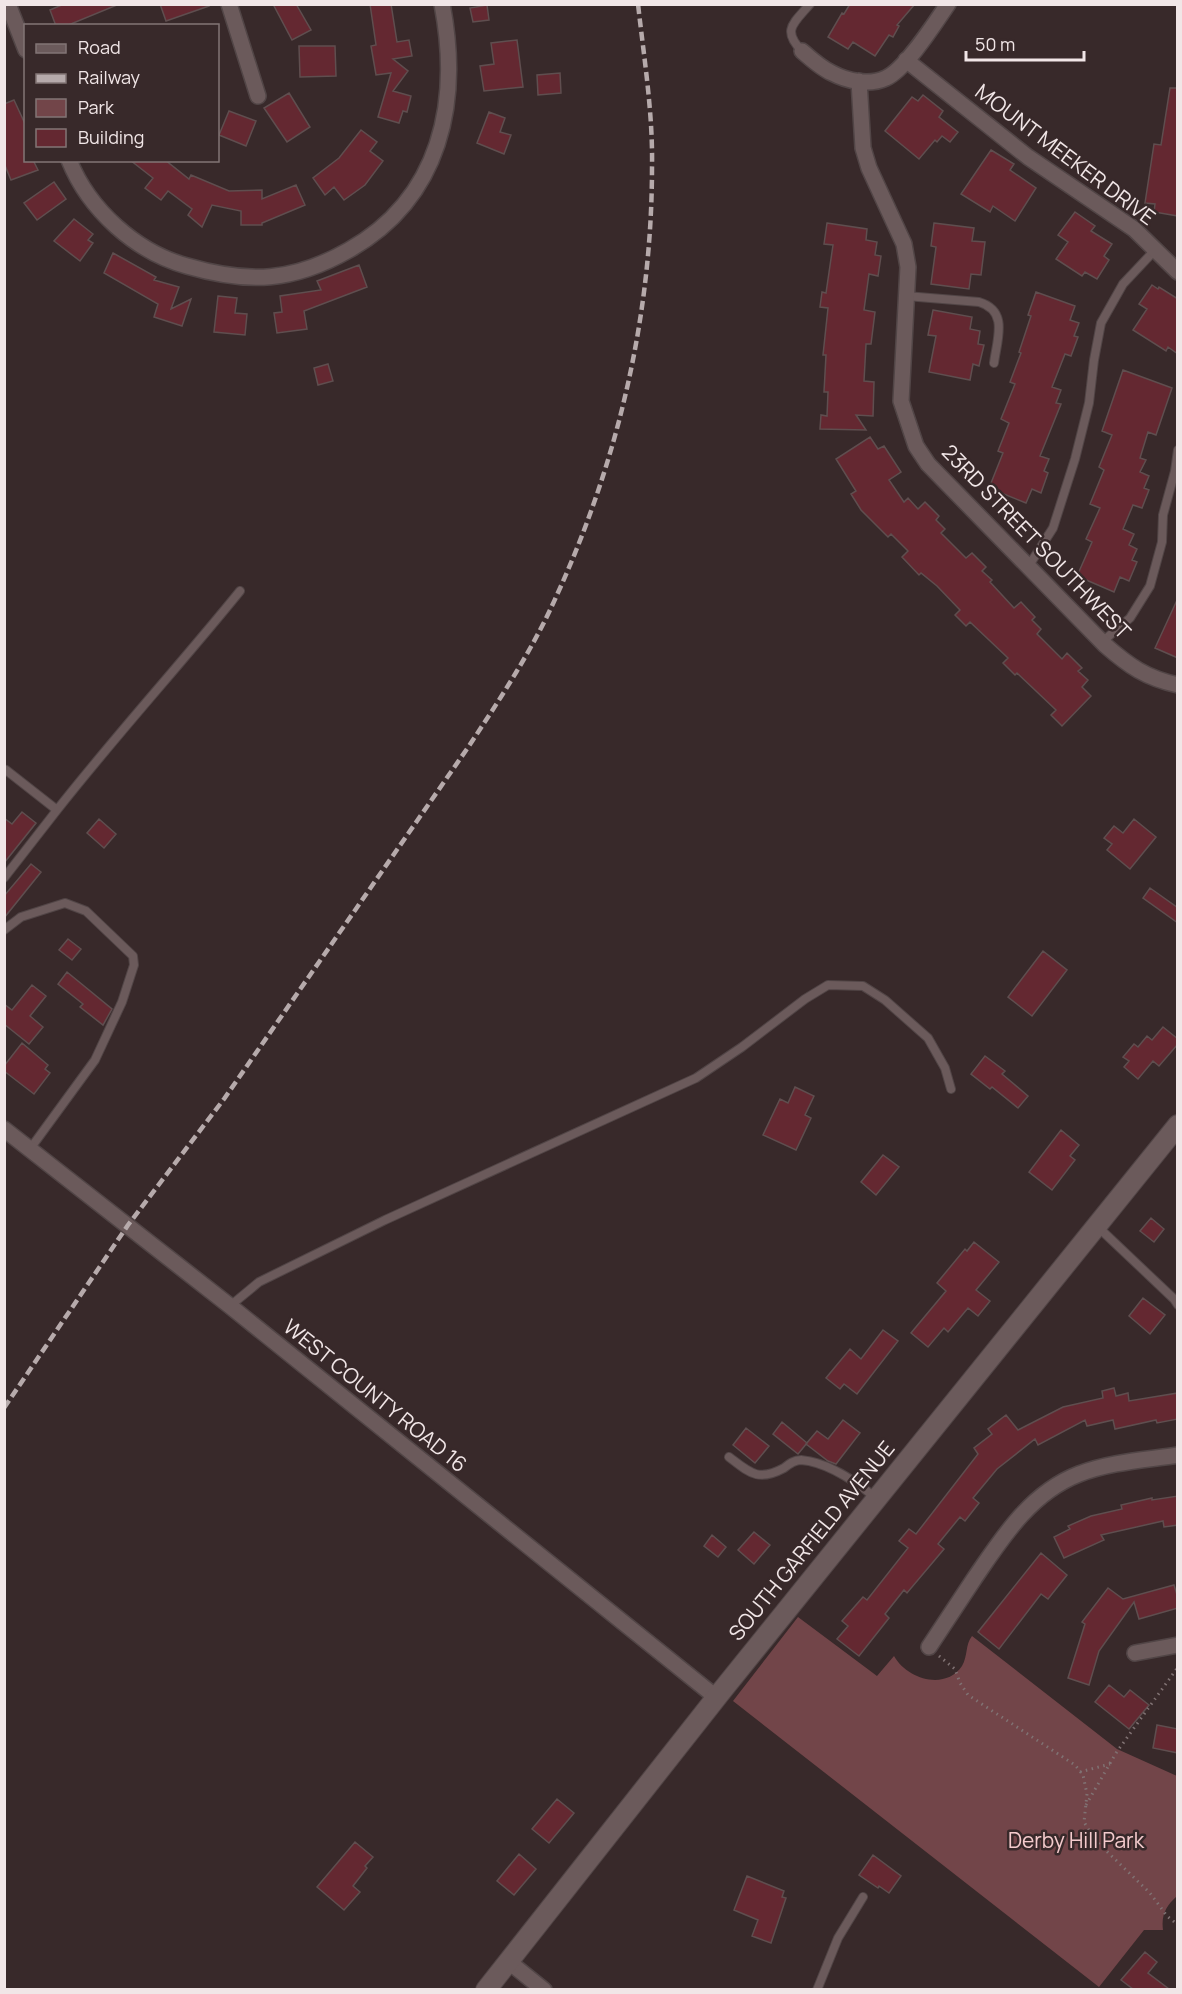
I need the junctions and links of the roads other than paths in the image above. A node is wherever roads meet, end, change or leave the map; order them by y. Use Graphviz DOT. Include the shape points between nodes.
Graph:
graph roads {
  1 [pos="8,4"];
  2 [pos="230,4"];
  3 [pos="442,4"];
  4 [pos="810,4"];
  5 [pos="948,4"];
  6 [pos="24,45"];
  7 [pos="802,51"];
  8 [pos="906,60"];
  9 [pos="859,81"];
  10 [pos="258,96"];
  11 [pos="70,162"];
  12 [pos="1155,250"];
  13 [pos="1176,268"];
  14 [pos="906,296"];
  15 [pos="994,363"];
  16 [pos="1178,450"];
  17 [pos="1029,567"];
  18 [pos="240,591"];
  19 [pos="1102,642"];
  20 [pos="1178,685"];
  21 [pos="4,772"];
  22 [pos="57,810"];
  23 [pos="4,878"];
  24 [pos="4,930"];
  25 [pos="951,1089"];
  26 [pos="1178,1125"];
  27 [pos="4,1129"];
  28 [pos="30,1149"];
  29 [pos="1096,1226"];
  30 [pos="1178,1305"];
  31 [pos="230,1306"];
  32 [pos="1178,1455"];
  33 [pos="729,1457"];
  34 [pos="877,1498"];
  35 [pos="1178,1645"];
  36 [pos="928,1647"];
  37 [pos="1136,1653"];
  38 [pos="717,1698"];
  39 [pos="863,1897"];
  40 [pos="508,1961"];
  41 [pos="486,1989"];
  42 [pos="544,1989"];
  43 [pos="817,1989"];
  1 -- 6 [label="street"];
  2 -- 10 [label="street"];
  3 -- 11 [label="street" via="450,80 429,167 407,202 386,224 362,243 309,270 245,278 216,275 171,262 112,222 85,189"];
  4 -- 7 [label="lane" via="790,31"];
  5 -- 8 [label="street"];
  7 -- 9 [label="street" via="831,73"];
  8 -- 9 [label="street" via="885,79"];
  8 -- 12 [label="street, MOUNT MEEKER DRIVE" via="1028,157 1134,230"];
  9 -- 14 [label="street, 23RD STREET SOUTHWEST" via="863,148 904,244 908,267"];
  12 -- 13 [label="street, MOUNT MEEKER DRIVE"];
  12 -- 17 [label="lane" via="1123,284 1101,323 1089,403 1075,459 1053,528"];
  14 -- 15 [label="lane" via="987,304 998,317"];
  14 -- 17 [label="street, 23RD STREET SOUTHWEST" via="901,401 916,447"];
  16 -- 19 [label="lane" via="1150,586 1130,618"];
  17 -- 19 [label="street, 23RD STREET SOUTHWEST"];
  18 -- 22 [label="lane"];
  19 -- 20 [label="street, 23RD STREET SOUTHWEST" via="1132,668"];
  21 -- 22 [label="lane"];
  22 -- 23 [label="lane"];
  24 -- 28 [label="lane" via="21,917 65,903 86,911 133,956 134,964 122,1002 95,1060"];
  25 -- 31 [label="lane" via="945,1068 928,1038 885,1000 863,986 828,985 696,1078 353,1236 259,1282"];
  26 -- 29 [label="street, SOUTH GARFIELD AVENUE"];
  27 -- 28 [label="street, WEST COUNTY ROAD 16"];
  28 -- 31 [label="street, WEST COUNTY ROAD 16"];
  29 -- 30 [label="lane"];
  29 -- 34 [label="street, SOUTH GARFIELD AVENUE"];
  31 -- 38 [label="street, WEST COUNTY ROAD 16"];
  32 -- 36 [label="street" via="1080,1474 1034,1502 1007,1530"];
  33 -- 34 [label="lane" via="747,1471 762,1476 794,1461 817,1464 857,1483"];
  34 -- 38 [label="street, SOUTH GARFIELD AVENUE"];
  35 -- 37 [label="street"];
  38 -- 40 [label="street, SOUTH GARFIELD AVENUE"];
  39 -- 43 [label="lane" via="838,1938"];
  40 -- 41 [label="street, SOUTH GARFIELD AVENUE"];
  40 -- 42 [label="street"];
}
